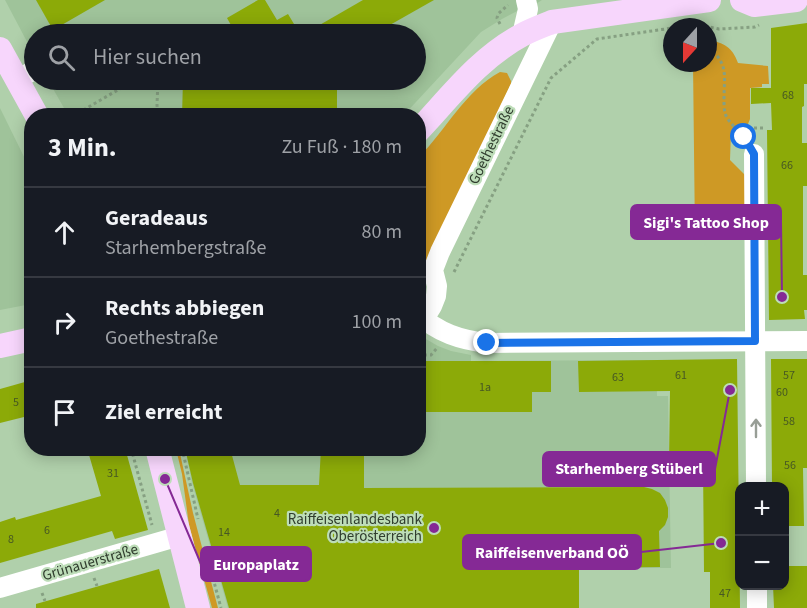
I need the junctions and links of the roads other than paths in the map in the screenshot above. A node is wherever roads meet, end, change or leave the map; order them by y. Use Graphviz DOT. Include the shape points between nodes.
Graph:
graph roads {
  1 [pos="526,0"];
  2 [pos="709,0"];
  3 [pos="742,0"];
  4 [pos="796,0"];
  5 [pos="552,22"];
  6 [pos="522,35"];
  7 [pos="0,49"];
  8 [pos="24,73"];
  9 [pos="30,90"];
  10 [pos="35,108"];
  11 [pos="426,121"];
  12 [pos="754,154"];
  13 [pos="435,277"];
  14 [pos="426,311"];
  15 [pos="426,320"];
  16 [pos="24,341"];
  17 [pos="755,341"];
  18 [pos="807,341"];
  19 [pos="0,346"];
  20 [pos="160,456"];
  21 [pos="756,482"];
  22 [pos="190,529"];
  23 [pos="0,588"];
  24 [pos="757,590"];
  25 [pos="198,606"];
  26 [pos="757,608"];
  1 -- 6 [label="street" via="528,9"];
  2 -- 5 [label="main road"];
  3 -- 4 [label="main road" via="754,5"];
  5 -- 6 [label="main road"];
  5 -- 13 [label="street, Goethestraße" via="440,252"];
  6 -- 11 [label="main road" via="471,72"];
  7 -- 8 [label="main road"];
  9 -- 10 [label="main road"];
  12 -- 17 [label="street"];
  13 -- 14 [label="street, Goethestraße" via="436,296"];
  15 -- 17 [label="street, Goethestraße" via="446,334 487,343"];
  16 -- 19 [label="main road"];
  17 -- 18 [label="street, Goethestraße"];
  21 -- 17 [label="street, one-way"];
  20 -- 22 [label="main road"];
  22 -- 23 [label="street, Grünauerstraße"];
  22 -- 25 [label="main road"];
  24 -- 26 [label="street"];
}
